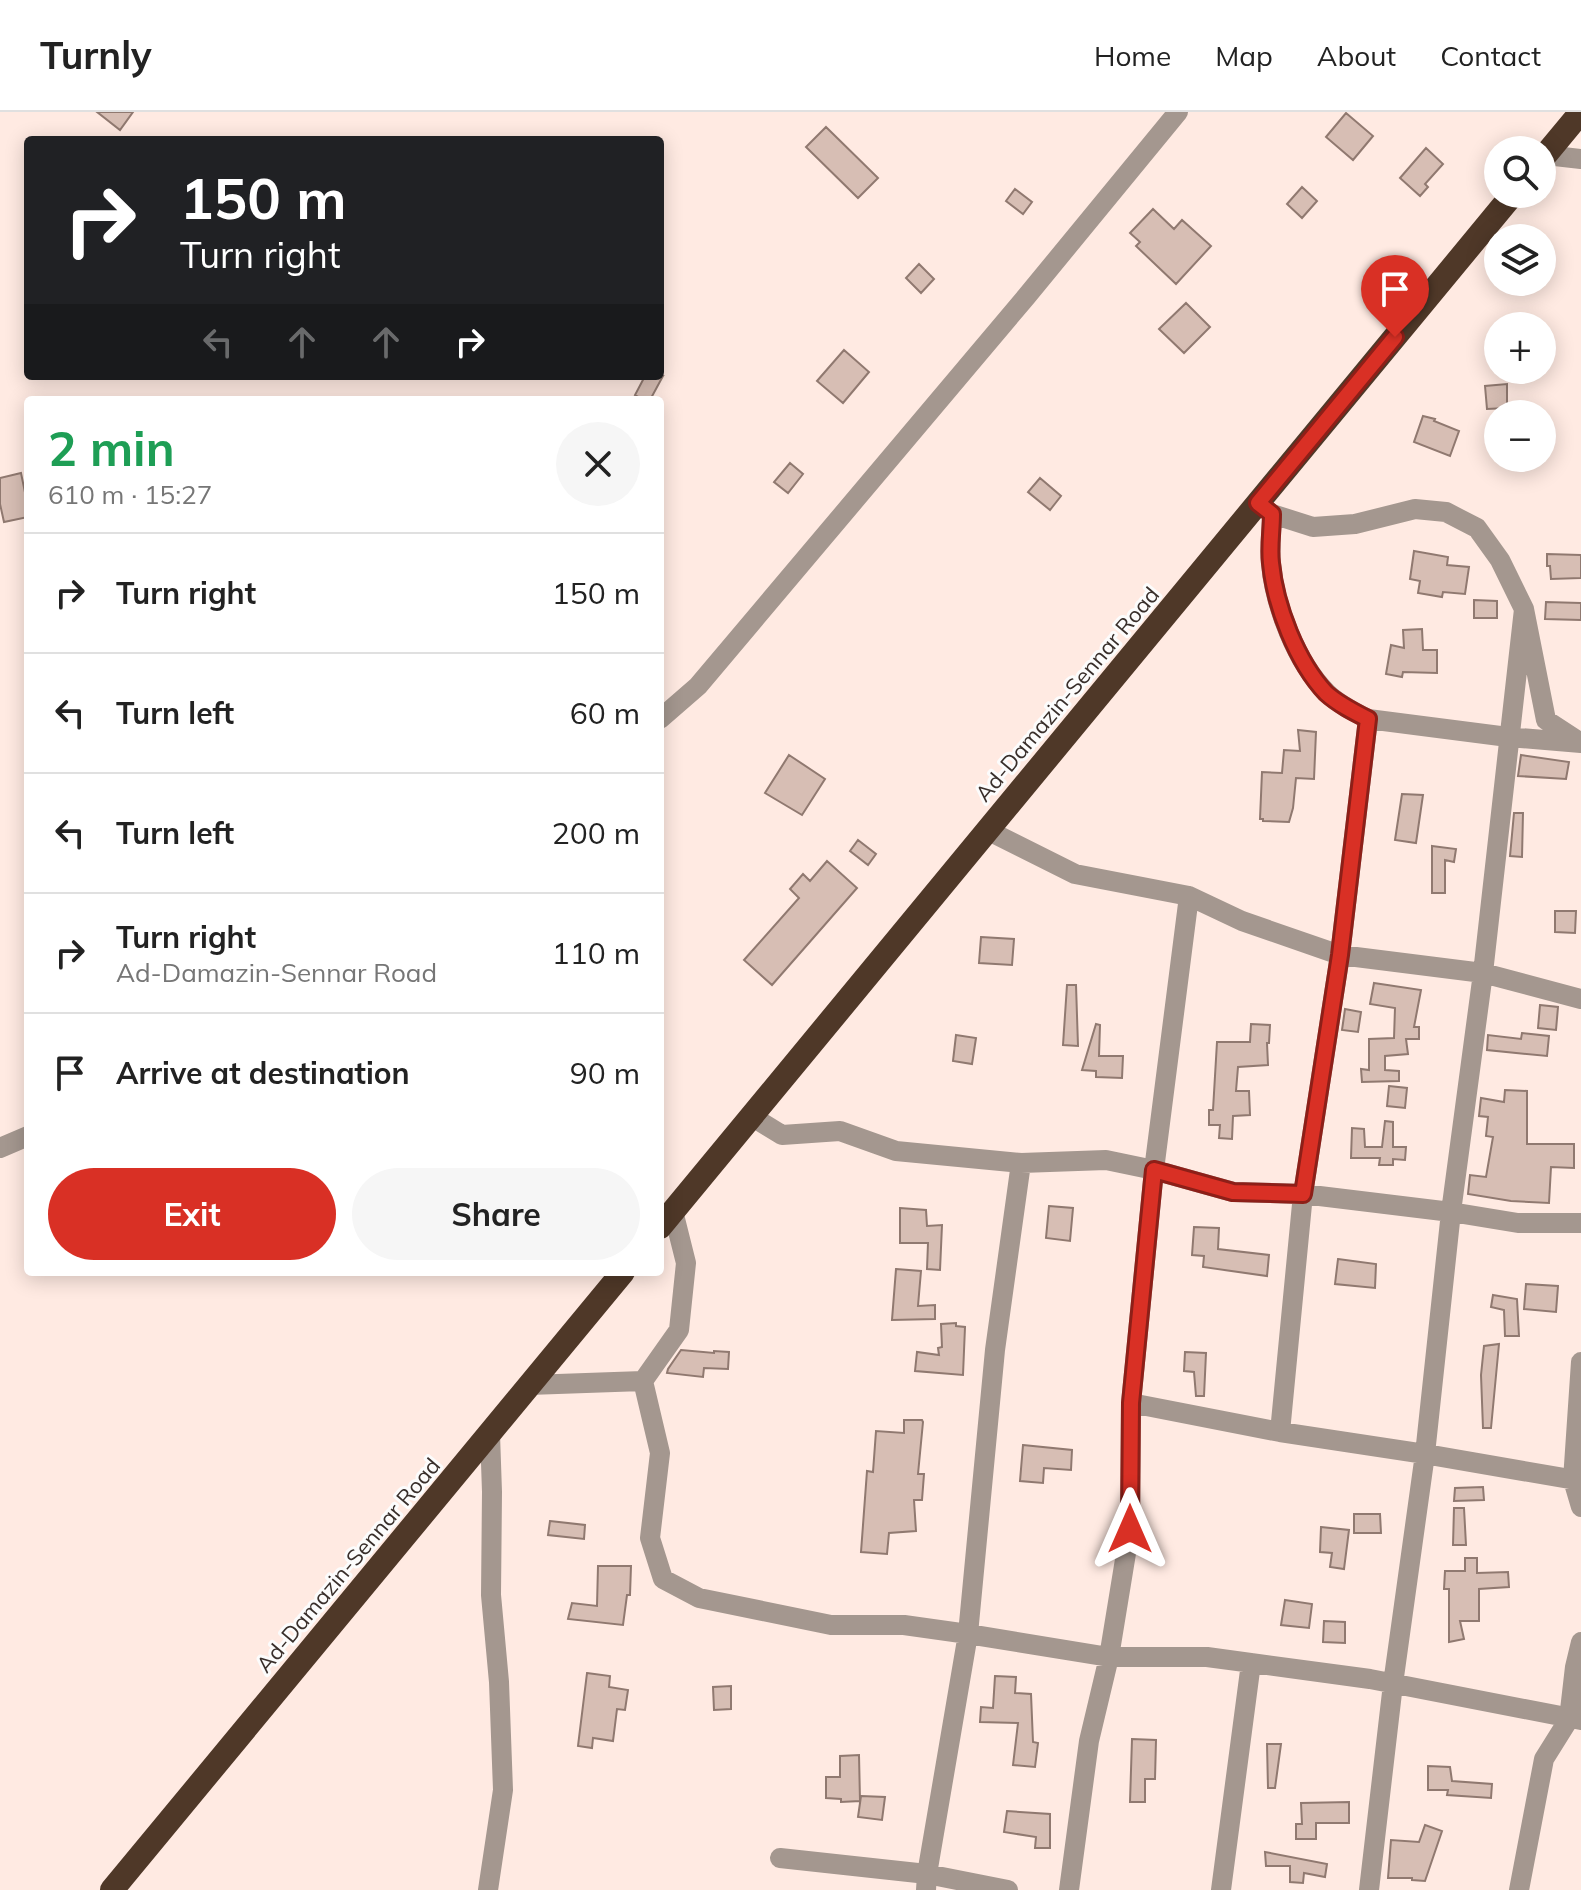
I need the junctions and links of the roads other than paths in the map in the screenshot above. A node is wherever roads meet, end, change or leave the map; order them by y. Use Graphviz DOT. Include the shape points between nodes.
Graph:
graph roads {
  1 [pos="1178,112"];
  2 [pos="1581,112"];
  3 [pos="1556,142"];
  4 [pos="1556,158"];
  5 [pos="1581,159"];
  6 [pos="1502,208"];
  7 [pos="1265,508"];
  8 [pos="1524,609"];
  9 [pos="664,716"];
  10 [pos="1368,719"];
  11 [pos="1508,737"];
  12 [pos="1581,743"];
  13 [pos="987,830"];
  14 [pos="1189,896"];
  15 [pos="1340,955"];
  16 [pos="1483,973"];
  17 [pos="1581,999"];
  18 [pos="751,1116"];
  19 [pos="24,1138"];
  20 [pos="0,1148"];
  21 [pos="1021,1163"];
  22 [pos="1154,1170"];
  23 [pos="1303,1194"];
  24 [pos="1451,1212"];
  25 [pos="666,1219"];
  26 [pos="1581,1223"];
  27 [pos="620,1276"];
  28 [pos="1581,1362"];
  29 [pos="643,1381"];
  30 [pos="529,1385"];
  31 [pos="1131,1403"];
  32 [pos="1280,1432"];
  33 [pos="490,1434"];
  34 [pos="1425,1454"];
  35 [pos="1577,1480"];
  36 [pos="1581,1507"];
  37 [pos="968,1634"];
  38 [pos="1581,1642"];
  39 [pos="1109,1657"];
  40 [pos="1251,1663"];
  41 [pos="1393,1684"];
  42 [pos="1577,1715"];
  43 [pos="780,1858"];
  44 [pos="926,1882"];
  45 [pos="112,1890"];
  46 [pos="488,1890"];
  47 [pos="1008,1890"];
  48 [pos="1069,1890"];
  49 [pos="1221,1890"];
  50 [pos="1369,1890"];
  51 [pos="1519,1890"];
  1 -- 9 [label="street" via="698,686"];
  2 -- 3 [label="highway"];
  4 -- 5 [label="street"];
  6 -- 7 [label="highway, Ad-Damazin-Sennar Road"];
  7 -- 8 [label="street" via="1313,527 1355,524 1415,509 1446,512 1477,528"];
  7 -- 10 [label="street" via="1279,607 1304,664 1328,694"];
  7 -- 13 [label="highway, Ad-Damazin-Sennar Road"];
  8 -- 11 [label="street"];
  8 -- 12 [label="street" via="1546,720"];
  10 -- 11 [label="street"];
  10 -- 15 [label="street"];
  11 -- 12 [label="street"];
  11 -- 16 [label="street"];
  13 -- 14 [label="street" via="1075,874"];
  13 -- 18 [label="highway, Ad-Damazin-Sennar Road"];
  14 -- 15 [label="street"];
  14 -- 22 [label="street"];
  15 -- 16 [label="street"];
  15 -- 23 [label="street"];
  16 -- 17 [label="street"];
  16 -- 24 [label="street"];
  18 -- 21 [label="street" via="782,1135 840,1131 896,1151"];
  18 -- 25 [label="highway, Ad-Damazin-Sennar Road"];
  19 -- 20 [label="street"];
  21 -- 22 [label="street" via="1106,1160"];
  21 -- 37 [label="street" via="995,1350"];
  22 -- 23 [label="street" via="1233,1192"];
  22 -- 31 [label="street"];
  23 -- 24 [label="street"];
  23 -- 32 [label="street"];
  24 -- 26 [label="street" via="1518,1223"];
  24 -- 34 [label="street"];
  25 -- 29 [label="street" via="686,1263 679,1330"];
  27 -- 30 [label="highway, Ad-Damazin-Sennar Road"];
  28 -- 35 [label="street"];
  29 -- 30 [label="street"];
  29 -- 37 [label="street" via="660,1453 650,1538 663,1579 699,1598 831,1625 904,1625"];
  30 -- 33 [label="highway, Ad-Damazin-Sennar Road"];
  31 -- 32 [label="street"];
  31 -- 39 [label="street" via="1130,1529"];
  32 -- 34 [label="street"];
  33 -- 45 [label="highway, Ad-Damazin-Sennar Road"];
  33 -- 46 [label="street" via="491,1595 503,1790"];
  34 -- 35 [label="street"];
  34 -- 41 [label="street"];
  35 -- 36 [label="street"];
  37 -- 39 [label="street"];
  37 -- 44 [label="street"];
  38 -- 42 [label="street" via="1575,1667"];
  39 -- 40 [label="street" via="1207,1657"];
  39 -- 48 [label="street" via="1089,1741"];
  40 -- 41 [label="street"];
  40 -- 49 [label="street"];
  41 -- 42 [label="street"];
  41 -- 50 [label="street"];
  42 -- 51 [label="street" via="1544,1759"];
  43 -- 44 [label="street"];
  44 -- 47 [label="street"];
}
